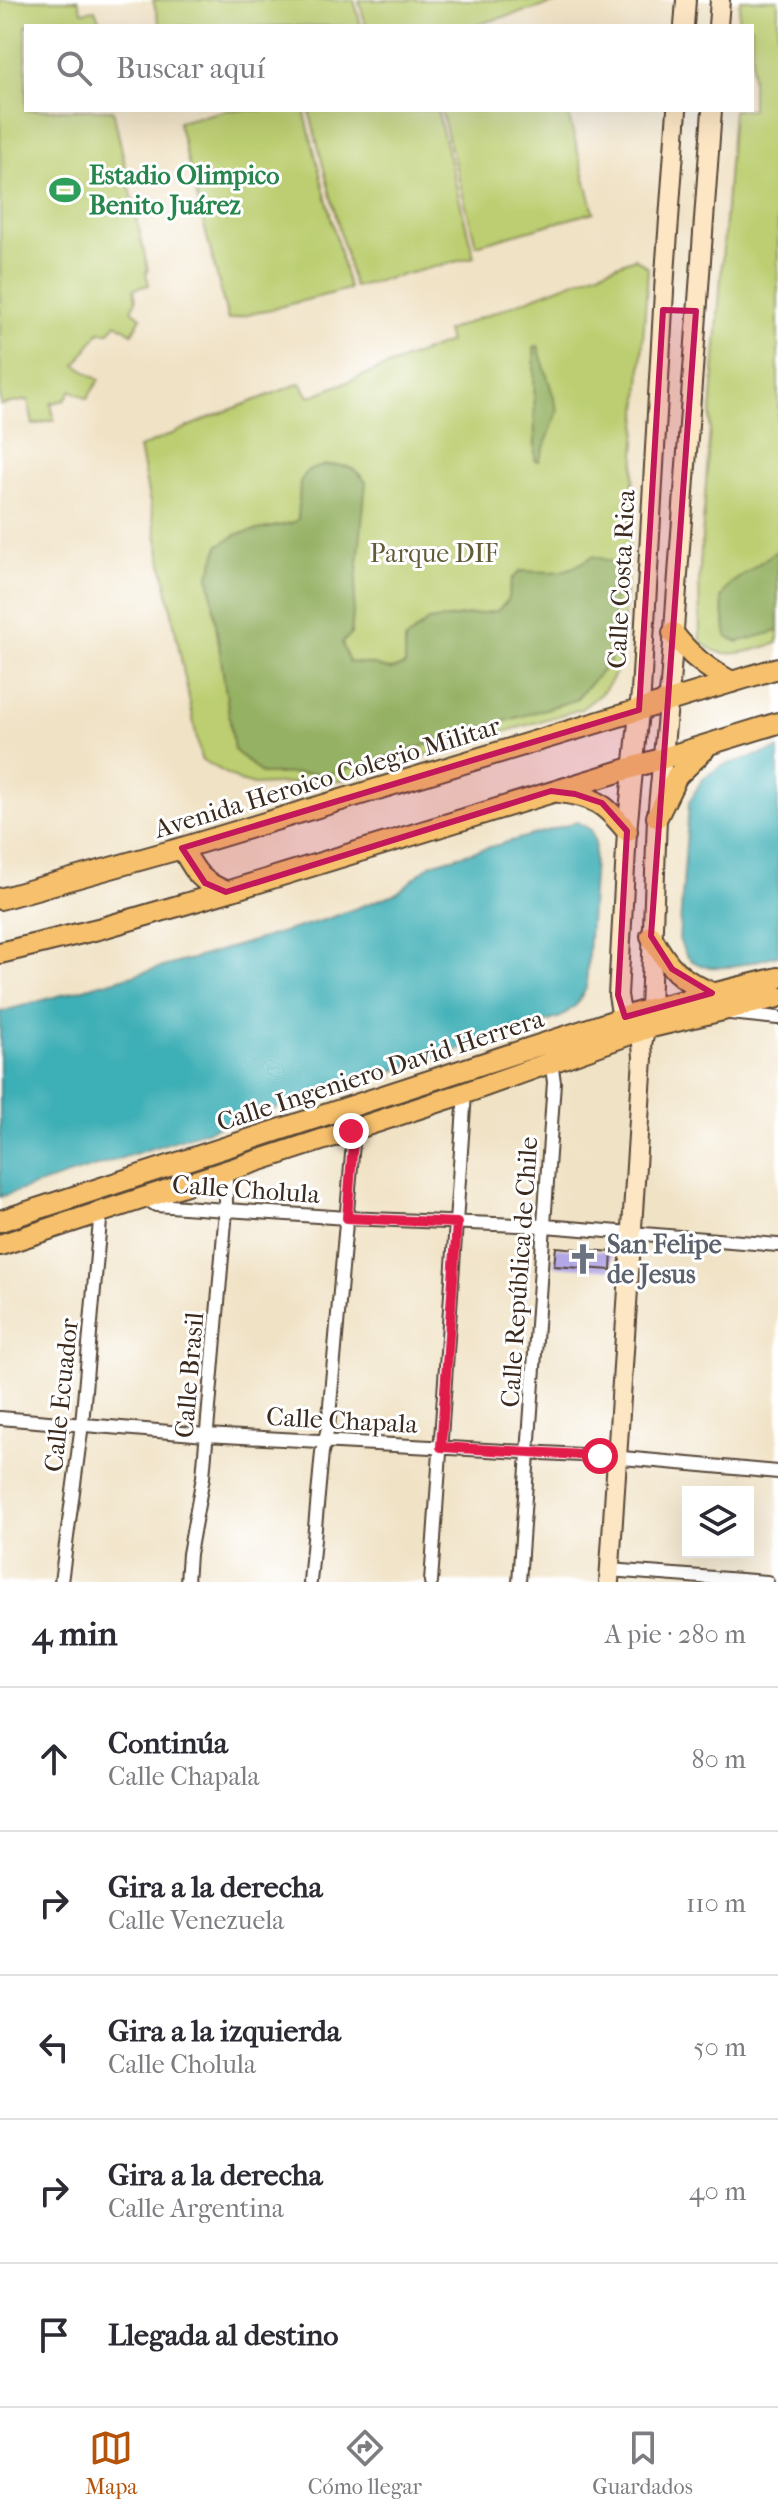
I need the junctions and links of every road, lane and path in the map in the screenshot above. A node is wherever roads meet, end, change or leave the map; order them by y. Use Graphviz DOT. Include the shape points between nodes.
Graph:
graph roads {
  1 [pos="686,0"];
  2 [pos="720,0"];
  3 [pos="684,24"];
  4 [pos="718,24"];
  5 [pos="677,112"];
  6 [pos="712,112"];
  7 [pos="663,310"];
  8 [pos="696,311"];
  9 [pos="673,633"];
  10 [pos="778,668"];
  11 [pos="732,682"];
  12 [pos="669,701"];
  13 [pos="639,710"];
  14 [pos="778,723"];
  15 [pos="710,745"];
  16 [pos="664,758"];
  17 [pos="632,766"];
  18 [pos="551,791"];
  19 [pos="657,817"];
  20 [pos="627,831"];
  21 [pos="182,848"];
  22 [pos="226,892"];
  23 [pos="0,899"];
  24 [pos="651,936"];
  25 [pos="0,953"];
  26 [pos="778,978"];
  27 [pos="778,997"];
  28 [pos="720,1001"];
  29 [pos="778,1018"];
  30 [pos="639,1026"];
  31 [pos="551,1061"];
  32 [pos="465,1093"];
  33 [pos="351,1131"];
  34 [pos="226,1172"];
  35 [pos="145,1198"];
  36 [pos="226,1210"];
  37 [pos="98,1212"];
  38 [pos="347,1218"];
  39 [pos="0,1221"];
  40 [pos="457,1223"];
  41 [pos="545,1226"];
  42 [pos="631,1232"];
  43 [pos="0,1245"];
  44 [pos="778,1245"];
  45 [pos="0,1418"];
  46 [pos="82,1424"];
  47 [pos="206,1435"];
  48 [pos="325,1441"];
  49 [pos="441,1447"];
  50 [pos="527,1452"];
  51 [pos="616,1457"];
  52 [pos="778,1472"];
  53 [pos="609,1576"];
  54 [pos="61,1582"];
  55 [pos="187,1582"];
  56 [pos="310,1582"];
  57 [pos="431,1582"];
  58 [pos="519,1582"];
  59 [pos="767,1582"];
  1 -- 3 [label="main road"];
  2 -- 4 [label="main road"];
  5 -- 7 [label="main road, Calle Costa Rica"];
  6 -- 8 [label="main road, Calle Costa Rica"];
  7 -- 8 [label="main road"];
  7 -- 13 [label="main road, Calle Costa Rica"];
  8 -- 9 [label="main road, Calle Costa Rica"];
  9 -- 11 [label="main road" via="705,667"];
  9 -- 12 [label="main road, Calle Costa Rica"];
  10 -- 11 [label="main road, Avenida Heroico Colegio Militar"];
  11 -- 12 [label="main road, Avenida Heroico Colegio Militar"];
  12 -- 13 [label="main road, Avenida Heroico Colegio Militar"];
  12 -- 16 [label="main road, Calle Costa Rica"];
  13 -- 17 [label="main road, Calle Costa Rica"];
  13 -- 21 [label="main road, Avenida Heroico Colegio Militar"];
  14 -- 15 [label="main road"];
  15 -- 16 [label="main road"];
  15 -- 19 [label="main road" via="677,776"];
  16 -- 17 [label="main road"];
  16 -- 19 [label="main road, Calle Costa Rica"];
  17 -- 18 [label="main road"];
  17 -- 20 [label="main road, Calle Costa Rica"];
  18 -- 20 [label="main road" via="602,803"];
  18 -- 22 [label="main road"];
  19 -- 24 [label="main road, Calle Costa Rica"];
  20 -- 30 [label="main road, Calle Costa Rica" via="618,995"];
  21 -- 22 [label="main road" via="196,874"];
  21 -- 23 [label="main road, Avenida Heroico Colegio Militar"];
  22 -- 25 [label="main road"];
  24 -- 28 [label="main road" via="672,969"];
  24 -- 30 [label="main road, Calle Costa Rica"];
  26 -- 28 [label="main road, Calle Ingeniero David Herrera"];
  27 -- 28 [label="main road, Calle Ingeniero David Herrera"];
  28 -- 29 [label="street" via="732,1015"];
  28 -- 30 [label="main road, Calle Ingeniero David Herrera"];
  30 -- 31 [label="main road, Calle Ingeniero David Herrera"];
  30 -- 39 [label="main road, Calle Ingeniero David Herrera"];
  30 -- 42 [label="main road, Calle Costa Rica" via="643,1058"];
  31 -- 32 [label="main road, Calle Ingeniero David Herrera"];
  31 -- 41 [label="street, Calle República de Chile"];
  32 -- 33 [label="main road, Calle Ingeniero David Herrera"];
  32 -- 40 [label="street"];
  33 -- 34 [label="main road, Calle Ingeniero David Herrera"];
  33 -- 38 [label="street"];
  34 -- 35 [label="main road, Calle Ingeniero David Herrera"];
  34 -- 36 [label="street, Calle Brasil"];
  35 -- 36 [label="street, Calle Cholula" via="156,1205"];
  35 -- 37 [label="main road, Calle Ingeniero David Herrera"];
  36 -- 38 [label="street, Calle Cholula"];
  36 -- 47 [label="street, Calle Brasil"];
  37 -- 43 [label="main road, Calle Ingeniero David Herrera"];
  37 -- 46 [label="street, Calle Ecuador"];
  38 -- 40 [label="street, Calle Cholula"];
  38 -- 48 [label="street"];
  40 -- 41 [label="street, Calle Cholula"];
  40 -- 49 [label="street"];
  41 -- 42 [label="street, Calle Cholula"];
  41 -- 50 [label="street, Calle República de Chile"];
  42 -- 44 [label="street, Calle Cholula"];
  42 -- 51 [label="main road, Calle Costa Rica"];
  45 -- 46 [label="street, Calle Chapala"];
  46 -- 47 [label="street, Calle Chapala"];
  46 -- 54 [label="street, Calle Ecuador"];
  47 -- 48 [label="street, Calle Chapala"];
  47 -- 55 [label="street, Calle Brasil"];
  48 -- 49 [label="street, Calle Chapala"];
  48 -- 56 [label="street"];
  49 -- 50 [label="street, Calle Chapala"];
  49 -- 57 [label="street"];
  50 -- 51 [label="street, Calle Chapala"];
  50 -- 58 [label="street, Calle República de Chile"];
  51 -- 52 [label="street, Calle Chapala"];
  51 -- 53 [label="main road, Calle Costa Rica"];
  53 -- 59 [label="street"];
}
